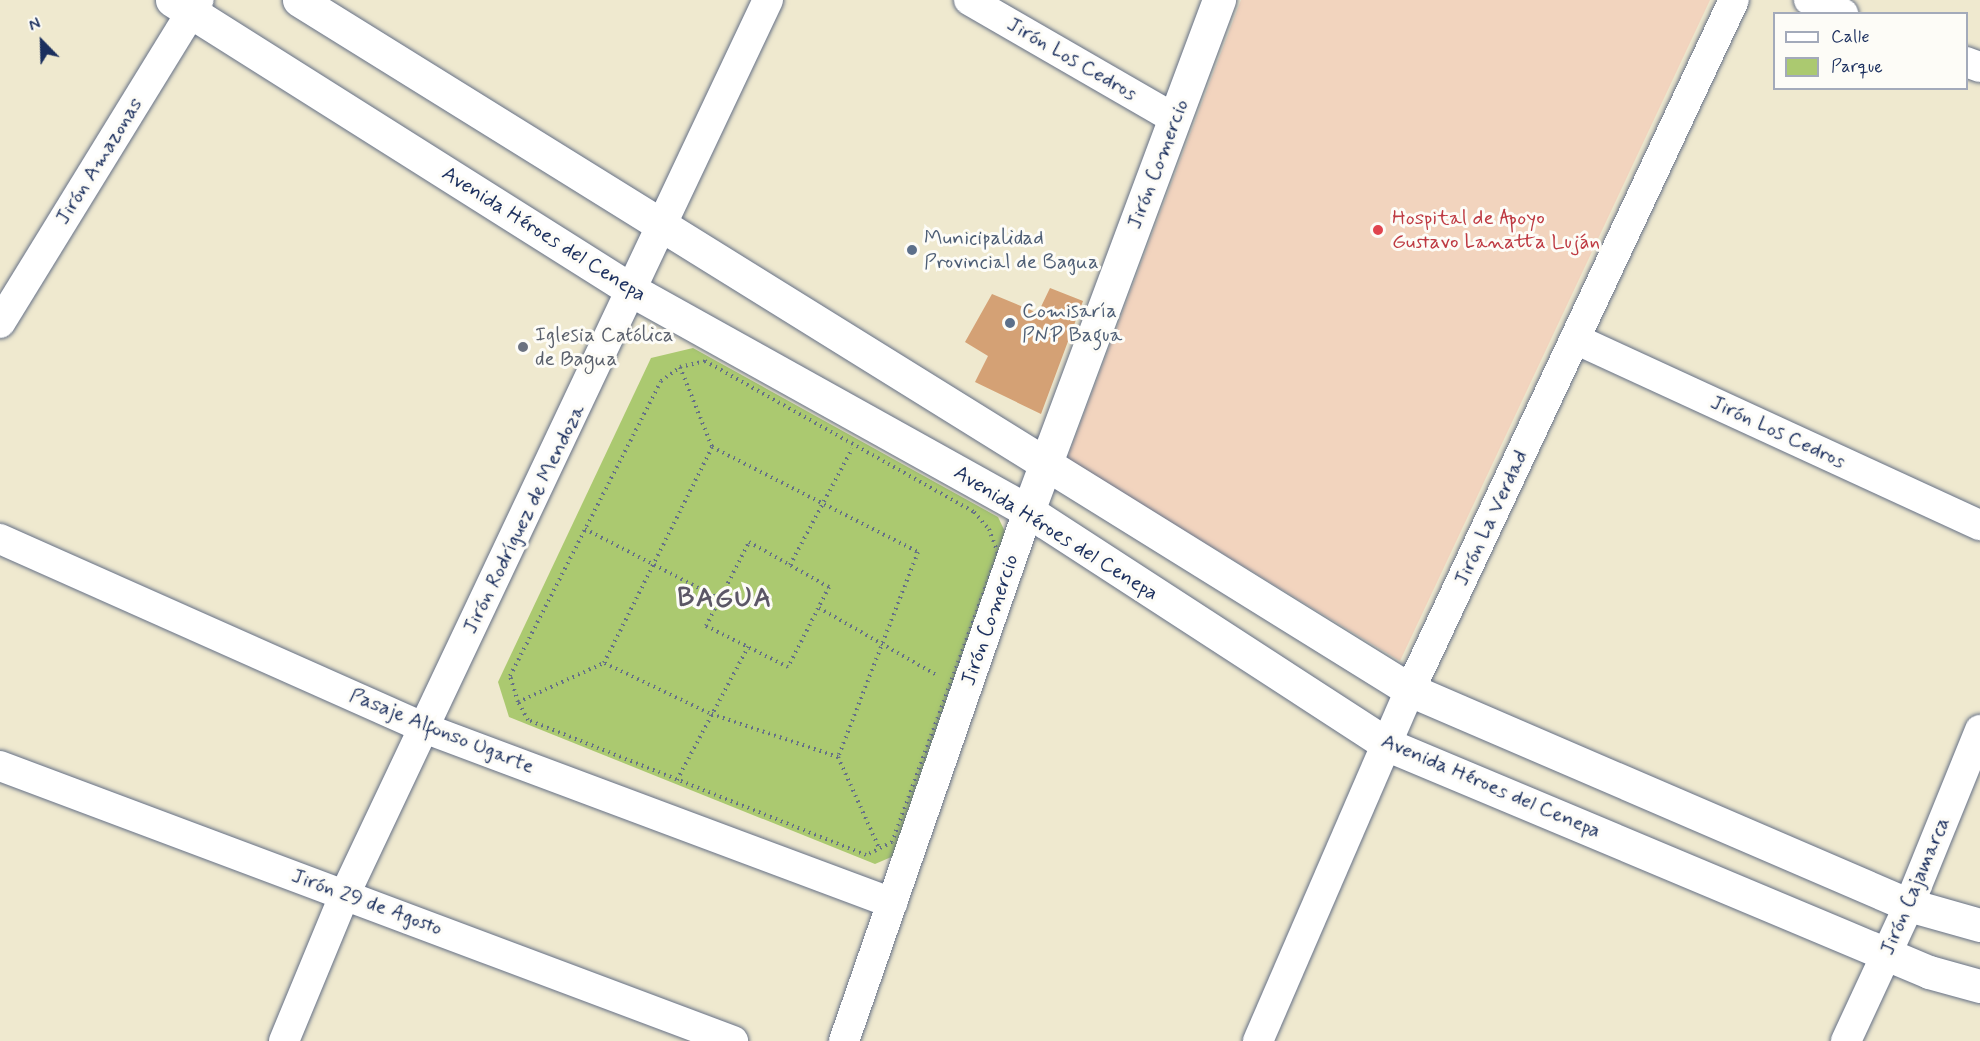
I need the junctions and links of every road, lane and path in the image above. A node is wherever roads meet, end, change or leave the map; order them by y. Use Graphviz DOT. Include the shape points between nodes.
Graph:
graph roads {
  1 [pos="299,0"];
  2 [pos="768,0"];
  3 [pos="969,0"];
  4 [pos="1219,0"];
  5 [pos="1734,0"];
  6 [pos="1809,0"];
  7 [pos="187,4"];
  8 [pos="1839,12"];
  9 [pos="1175,119"];
  10 [pos="664,224"];
  11 [pos="633,291"];
  12 [pos="0,322"];
  13 [pos="1575,339"];
  14 [pos="680,367"];
  15 [pos="854,445"];
  16 [pos="712,447"];
  17 [pos="1045,462"];
  18 [pos="822,504"];
  19 [pos="1028,511"];
  20 [pos="1980,525"];
  21 [pos="585,529"];
  22 [pos="0,539"];
  23 [pos="652,563"];
  24 [pos="790,565"];
  25 [pos="720,599"];
  26 [pos="819,608"];
  27 [pos="882,644"];
  28 [pos="748,647"];
  29 [pos="604,663"];
  30 [pos="950,683"];
  31 [pos="1410,690"];
  32 [pos="518,702"];
  33 [pos="709,713"];
  34 [pos="424,728"];
  35 [pos="1980,730"];
  36 [pos="1388,745"];
  37 [pos="838,757"];
  38 [pos="0,766"];
  39 [pos="677,780"];
  40 [pos="879,848"];
  41 [pos="345,894"];
  42 [pos="892,903"];
  43 [pos="1909,905"];
  44 [pos="1980,925"];
  45 [pos="1887,953"];
  46 [pos="1980,986"];
  47 [pos="284,1041"];
  48 [pos="733,1041"];
  49 [pos="844,1041"];
  50 [pos="1258,1041"];
  51 [pos="1846,1041"];
  1 -- 10 [label="main road"];
  2 -- 10 [label="street, Jirón Rodríguez de Mendoza"];
  3 -- 9 [label="street, Jirón Los Cedros"];
  4 -- 9 [label="main road, Jirón Comercio"];
  5 -- 13 [label="street, Jirón La Verdad"];
  6 -- 8 [label="street"];
  7 -- 11 [label="main road, Avenida Héroes del Cenepa"];
  7 -- 12 [label="street, Jirón Amazonas"];
  9 -- 17 [label="main road, Jirón Comercio"];
  10 -- 11 [label="street, Jirón Rodríguez de Mendoza"];
  10 -- 17 [label="main road"];
  11 -- 19 [label="main road, Avenida Héroes del Cenepa"];
  11 -- 34 [label="street, Jirón Rodríguez de Mendoza"];
  13 -- 20 [label="street, Jirón Los Cedros"];
  13 -- 31 [label="street, Jirón La Verdad"];
  14 -- 15 [label="path" via="705,361"];
  14 -- 16 [label="path"];
  14 -- 21 [label="path" via="662,381"];
  15 -- 18 [label="path"];
  15 -- 30 [label="path" via="974,512 989,530 998,554"];
  16 -- 18 [label="path"];
  16 -- 23 [label="path"];
  17 -- 19 [label="main road, Jirón Comercio"];
  17 -- 31 [label="main road"];
  18 -- 24 [label="path"];
  18 -- 27 [label="path" via="918,552"];
  19 -- 36 [label="main road, Avenida Héroes del Cenepa"];
  19 -- 42 [label="street, Jirón Comercio"];
  21 -- 23 [label="path"];
  21 -- 32 [label="path" via="510,676"];
  22 -- 34 [label="street, Pasaje Alfonso Ugarte"];
  23 -- 25 [label="path"];
  23 -- 29 [label="path"];
  24 -- 25 [label="path" via="749,542"];
  24 -- 26 [label="path" via="830,587"];
  25 -- 28 [label="path" via="706,626"];
  26 -- 27 [label="path"];
  26 -- 28 [label="path" via="788,667"];
  27 -- 30 [label="path"];
  27 -- 37 [label="path"];
  28 -- 33 [label="path"];
  29 -- 32 [label="path"];
  29 -- 33 [label="path"];
  30 -- 40 [label="path" via="892,842"];
  31 -- 36 [label="street, Jirón La Verdad"];
  31 -- 43 [label="main road"];
  32 -- 39 [label="path" via="528,720"];
  33 -- 37 [label="path"];
  33 -- 39 [label="path"];
  34 -- 41 [label="street, Jirón Rodríguez de Mendoza"];
  34 -- 42 [label="street, Pasaje Alfonso Ugarte"];
  35 -- 43 [label="street, Jirón Cajamarca"];
  36 -- 45 [label="main road, Avenida Héroes del Cenepa"];
  36 -- 50 [label="street, Jirón La Verdad"];
  37 -- 40 [label="path"];
  38 -- 41 [label="street, Jirón 29 de Agosto"];
  39 -- 40 [label="path" via="866,855"];
  41 -- 47 [label="street, Jirón Rodríguez de Mendoza"];
  41 -- 48 [label="street, Jirón 29 de Agosto"];
  42 -- 49 [label="street, Jirón Comercio"];
  43 -- 44 [label="main road"];
  43 -- 45 [label="street, Jirón Cajamarca"];
  45 -- 46 [label="main road, Avenida Héroes del Cenepa" via="1929,972"];
  45 -- 51 [label="street, Jirón Cajamarca"];
}
